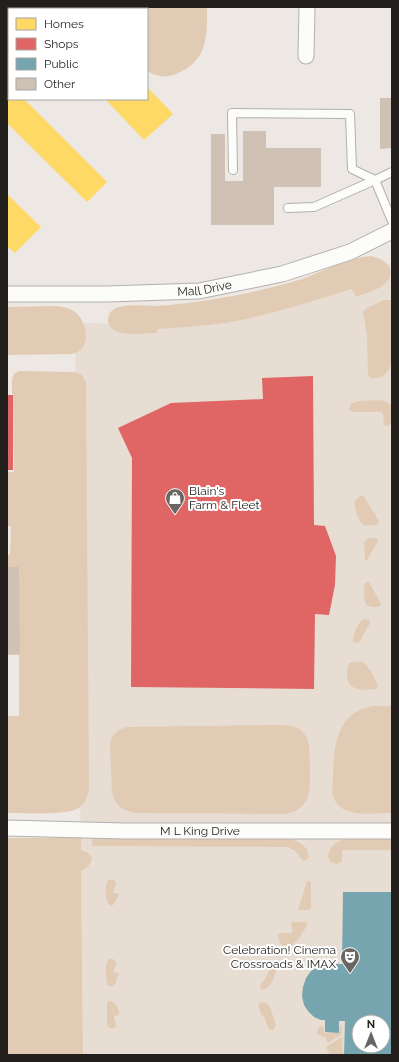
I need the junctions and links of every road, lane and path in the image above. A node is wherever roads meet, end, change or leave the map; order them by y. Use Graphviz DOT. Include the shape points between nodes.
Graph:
graph roads {
  1 [pos="307,7"];
  2 [pos="306,56"];
  3 [pos="232,170"];
  4 [pos="392,172"];
  5 [pos="375,180"];
  6 [pos="288,208"];
  7 [pos="392,221"];
  8 [pos="392,232"];
  9 [pos="7,294"];
  10 [pos="7,828"];
  11 [pos="392,831"];
  1 -- 2 [label="street"];
  3 -- 5 [label="lane" via="232,113 350,114 352,169"];
  4 -- 5 [label="lane"];
  5 -- 6 [label="lane" via="314,208"];
  5 -- 7 [label="lane"];
  8 -- 9 [label="street, Mall Drive" via="350,252 282,274 199,291"];
  10 -- 11 [label="street, M L King Drive" via="124,831"];
}
